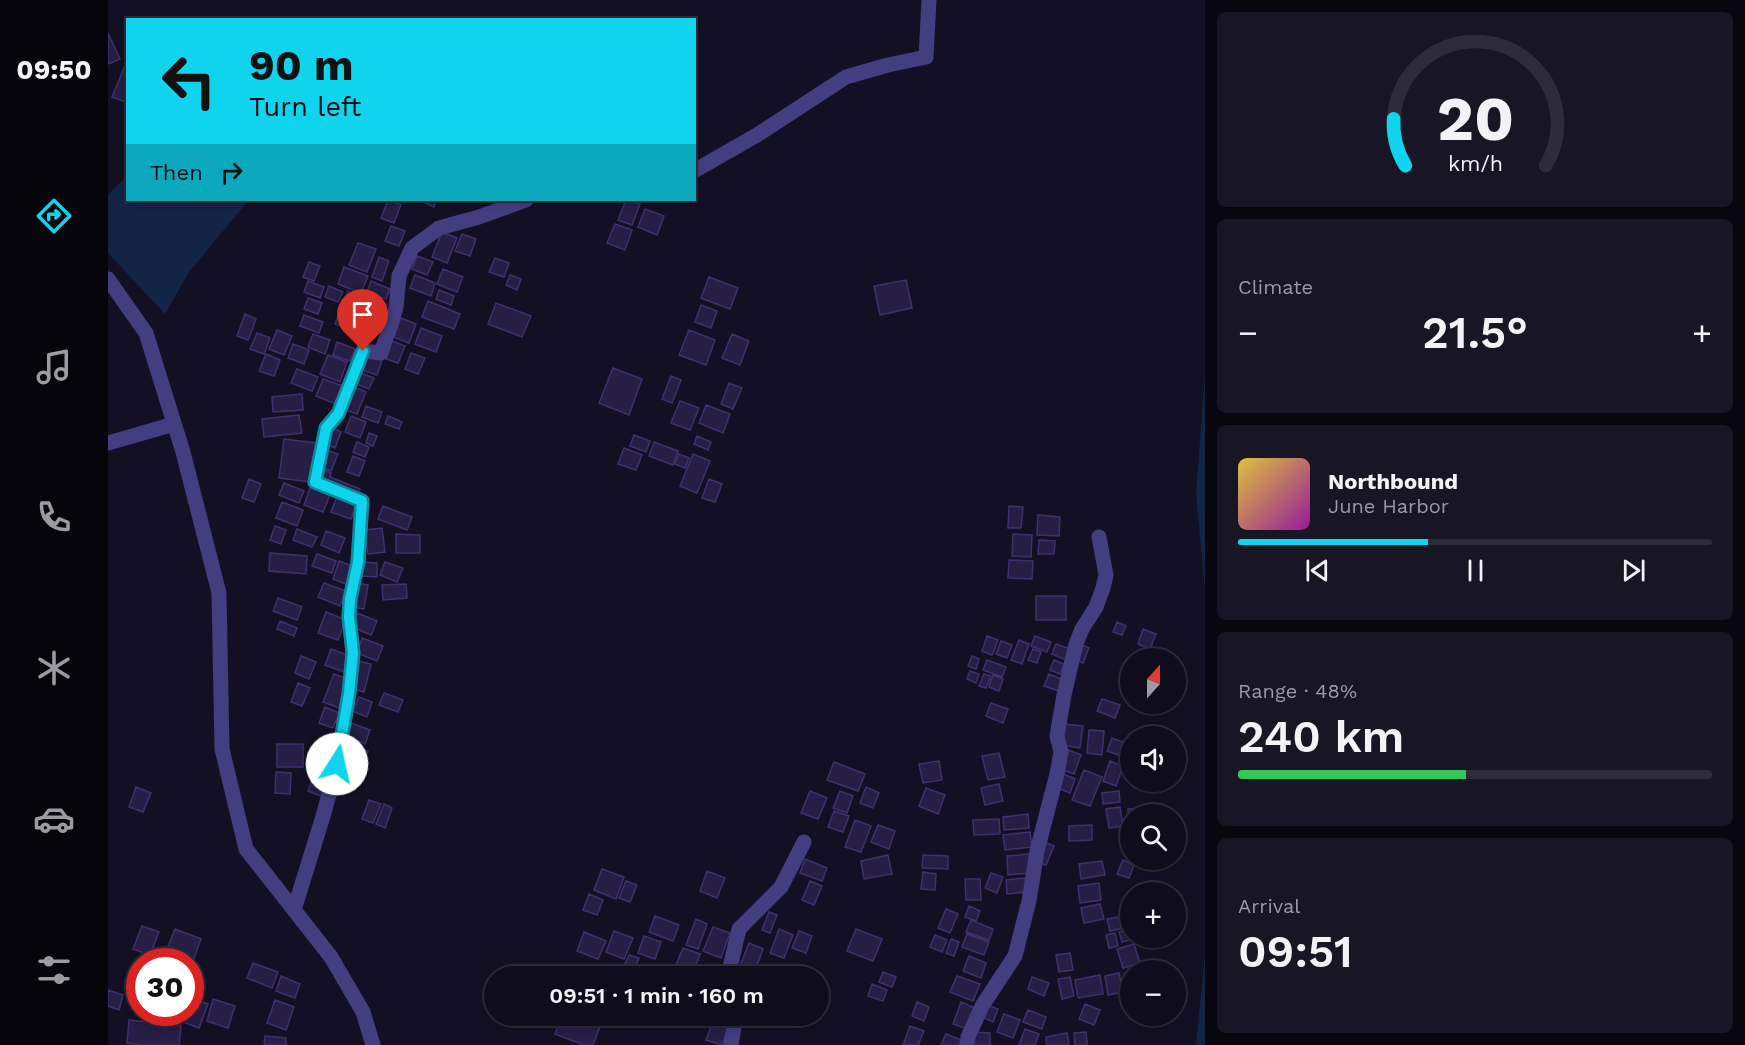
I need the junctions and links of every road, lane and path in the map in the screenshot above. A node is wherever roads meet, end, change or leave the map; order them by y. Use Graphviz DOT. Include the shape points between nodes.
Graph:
graph roads {
  1 [pos="928,0"];
  2 [pos="696,170"];
  3 [pos="523,201"];
  4 [pos="108,279"];
  5 [pos="174,424"];
  6 [pos="108,443"];
  7 [pos="1099,537"];
  8 [pos="804,842"];
  9 [pos="294,910"];
  10 [pos="730,966"];
  11 [pos="734,1026"];
  12 [pos="373,1045"];
  13 [pos="731,1045"];
  14 [pos="967,1045"];
  1 -- 2 [label="street" via="926,57 846,77"];
  3 -- 9 [label="street" via="439,228 412,248 399,276 396,308 381,353 363,351 338,414 326,428 315,482 362,501 358,562 350,599 353,653 337,764"];
  4 -- 5 [label="street" via="146,333"];
  5 -- 6 [label="street"];
  5 -- 9 [label="street" via="219,593 222,750 246,849"];
  7 -- 14 [label="street" via="1106,575 1096,607 1076,644 1058,736 1058,774 1015,956 982,1006"];
  8 -- 10 [label="street" via="781,887 739,929"];
  9 -- 12 [label="street" via="336,966 363,1012"];
  11 -- 13 [label="street"];
}
